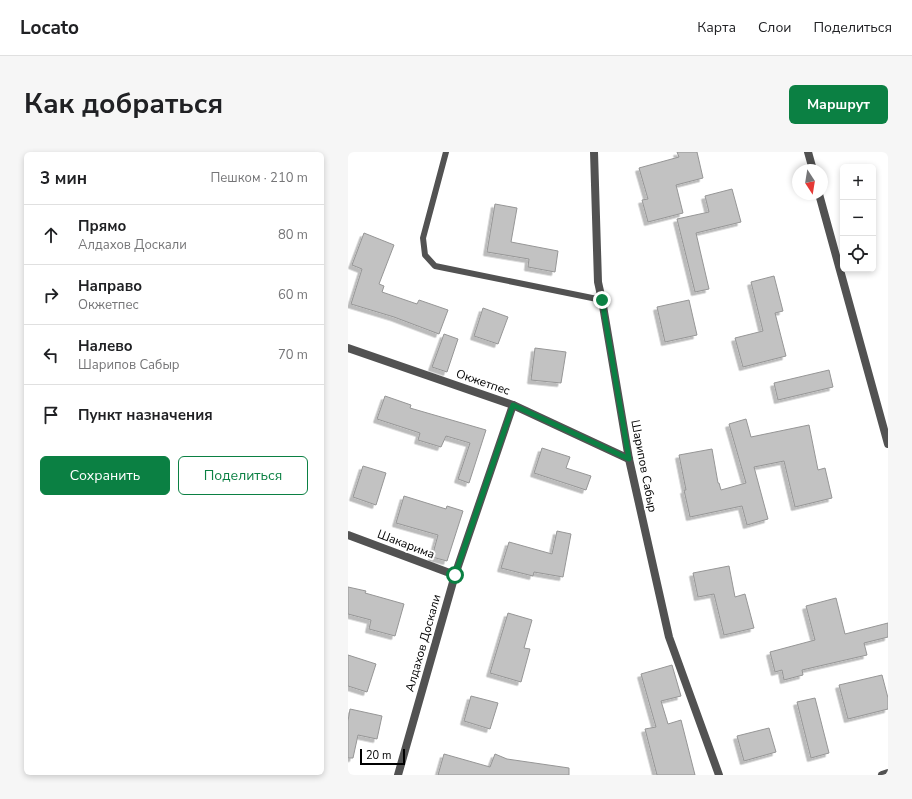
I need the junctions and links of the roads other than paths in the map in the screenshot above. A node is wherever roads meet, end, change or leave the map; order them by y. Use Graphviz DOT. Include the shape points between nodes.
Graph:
graph roads {
  1 [pos="446,152"];
  2 [pos="594,152"];
  3 [pos="808,152"];
  4 [pos="811,164"];
  5 [pos="821,200"];
  6 [pos="602,300"];
  7 [pos="348,348"];
  8 [pos="513,405"];
  9 [pos="888,444"];
  10 [pos="629,459"];
  11 [pos="348,535"];
  12 [pos="455,575"];
  13 [pos="888,773"];
  14 [pos="398,775"];
  15 [pos="719,775"];
  16 [pos="882,775"];
  1 -- 6 [label="lane" via="424,238 425,255 435,266"];
  2 -- 6 [label="street, Шарипов Сабыр" via="598,282"];
  3 -- 4 [label="street"];
  5 -- 9 [label="street"];
  6 -- 10 [label="street, Шарипов Сабыр"];
  7 -- 8 [label="street, Окжетпес"];
  8 -- 10 [label="street, Окжетпес"];
  8 -- 12 [label="street, Алдахов Доскали"];
  10 -- 15 [label="street, Шарипов Сабыр" via="669,637"];
  11 -- 12 [label="street, Шакарима"];
  12 -- 14 [label="street, Алдахов Доскали"];
  13 -- 16 [label="street"];
}
